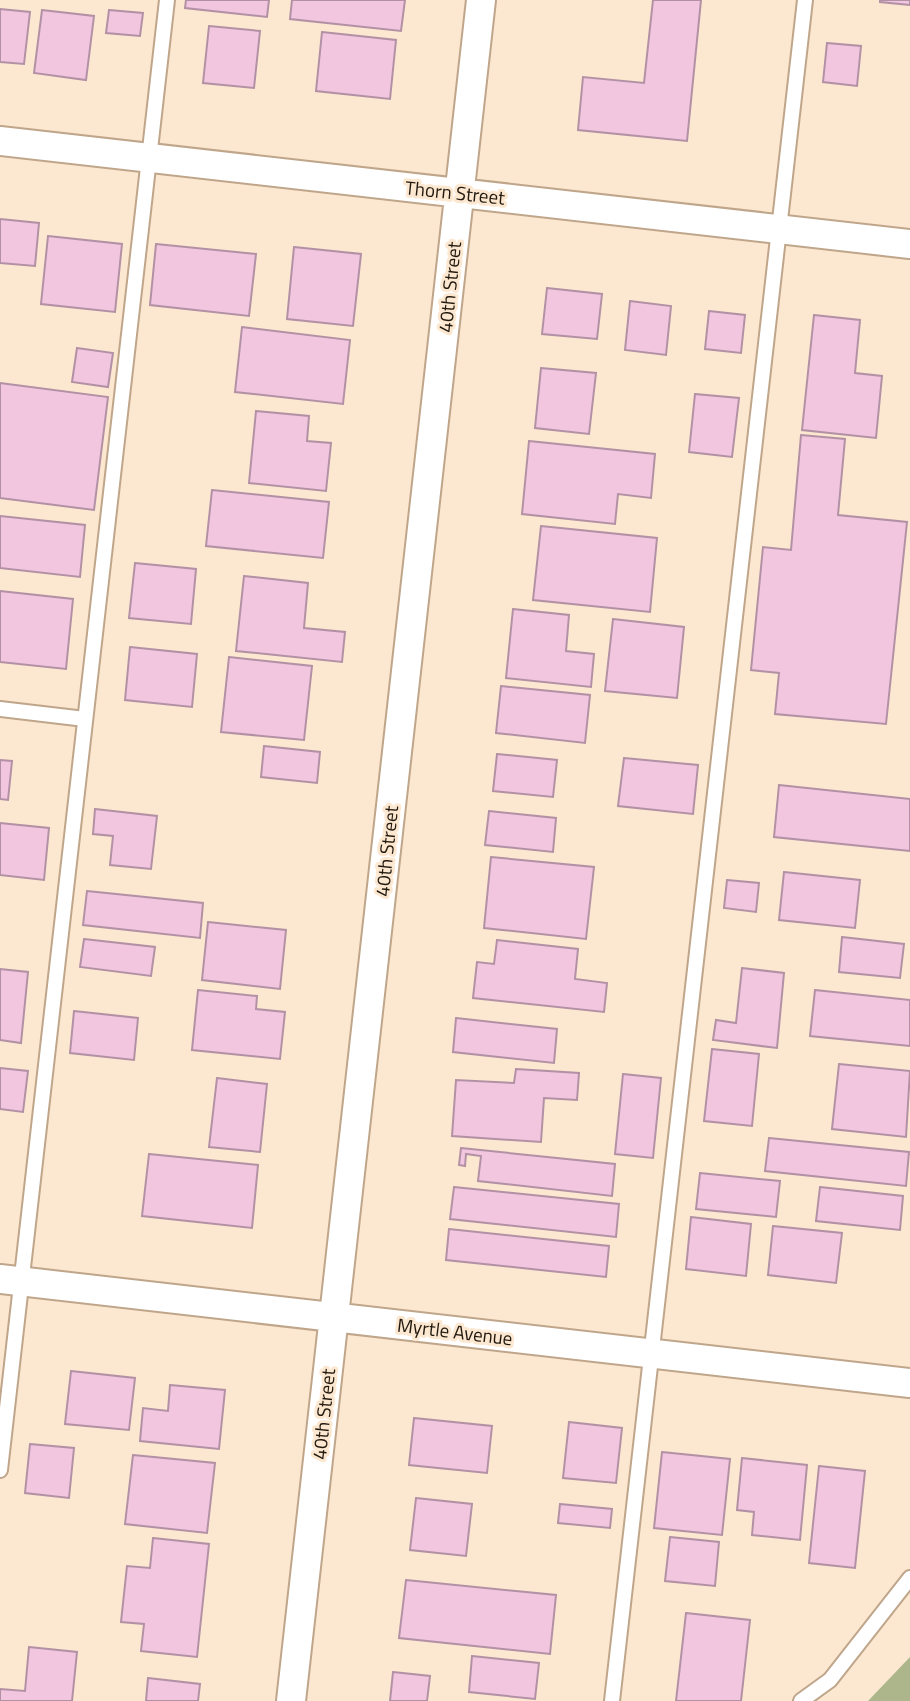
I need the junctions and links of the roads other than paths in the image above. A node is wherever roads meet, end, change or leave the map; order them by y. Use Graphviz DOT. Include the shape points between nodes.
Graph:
graph roads {
  1 [pos="167,0"];
  2 [pos="481,0"];
  3 [pos="805,0"];
  4 [pos="0,141"];
  5 [pos="149,157"];
  6 [pos="460,192"];
  7 [pos="781,229"];
  8 [pos="910,244"];
  9 [pos="0,709"];
  10 [pos="85,719"];
  11 [pos="11,1280"];
  12 [pos="334,1317"];
  13 [pos="652,1354"];
  14 [pos="910,1383"];
  15 [pos="0,1471"];
  16 [pos="910,1578"];
  17 [pos="291,1701"];
  18 [pos="612,1701"];
  19 [pos="801,1701"];
  1 -- 5 [label="lane"];
  2 -- 6 [label="street, 40th Street"];
  3 -- 7 [label="lane"];
  4 -- 5 [label="street, Thorn Street"];
  5 -- 6 [label="street, Thorn Street"];
  5 -- 10 [label="lane"];
  6 -- 7 [label="street, Thorn Street"];
  6 -- 12 [label="street, 40th Street"];
  7 -- 8 [label="street, Thorn Street"];
  7 -- 13 [label="lane"];
  9 -- 10 [label="lane"];
  10 -- 11 [label="lane"];
  11 -- 12 [label="street, Myrtle Avenue"];
  11 -- 15 [label="lane"];
  12 -- 13 [label="street, Myrtle Avenue"];
  12 -- 17 [label="street, 40th Street"];
  13 -- 14 [label="street, Myrtle Avenue"];
  13 -- 18 [label="lane"];
  16 -- 19 [label="lane" via="830,1680"];
}
